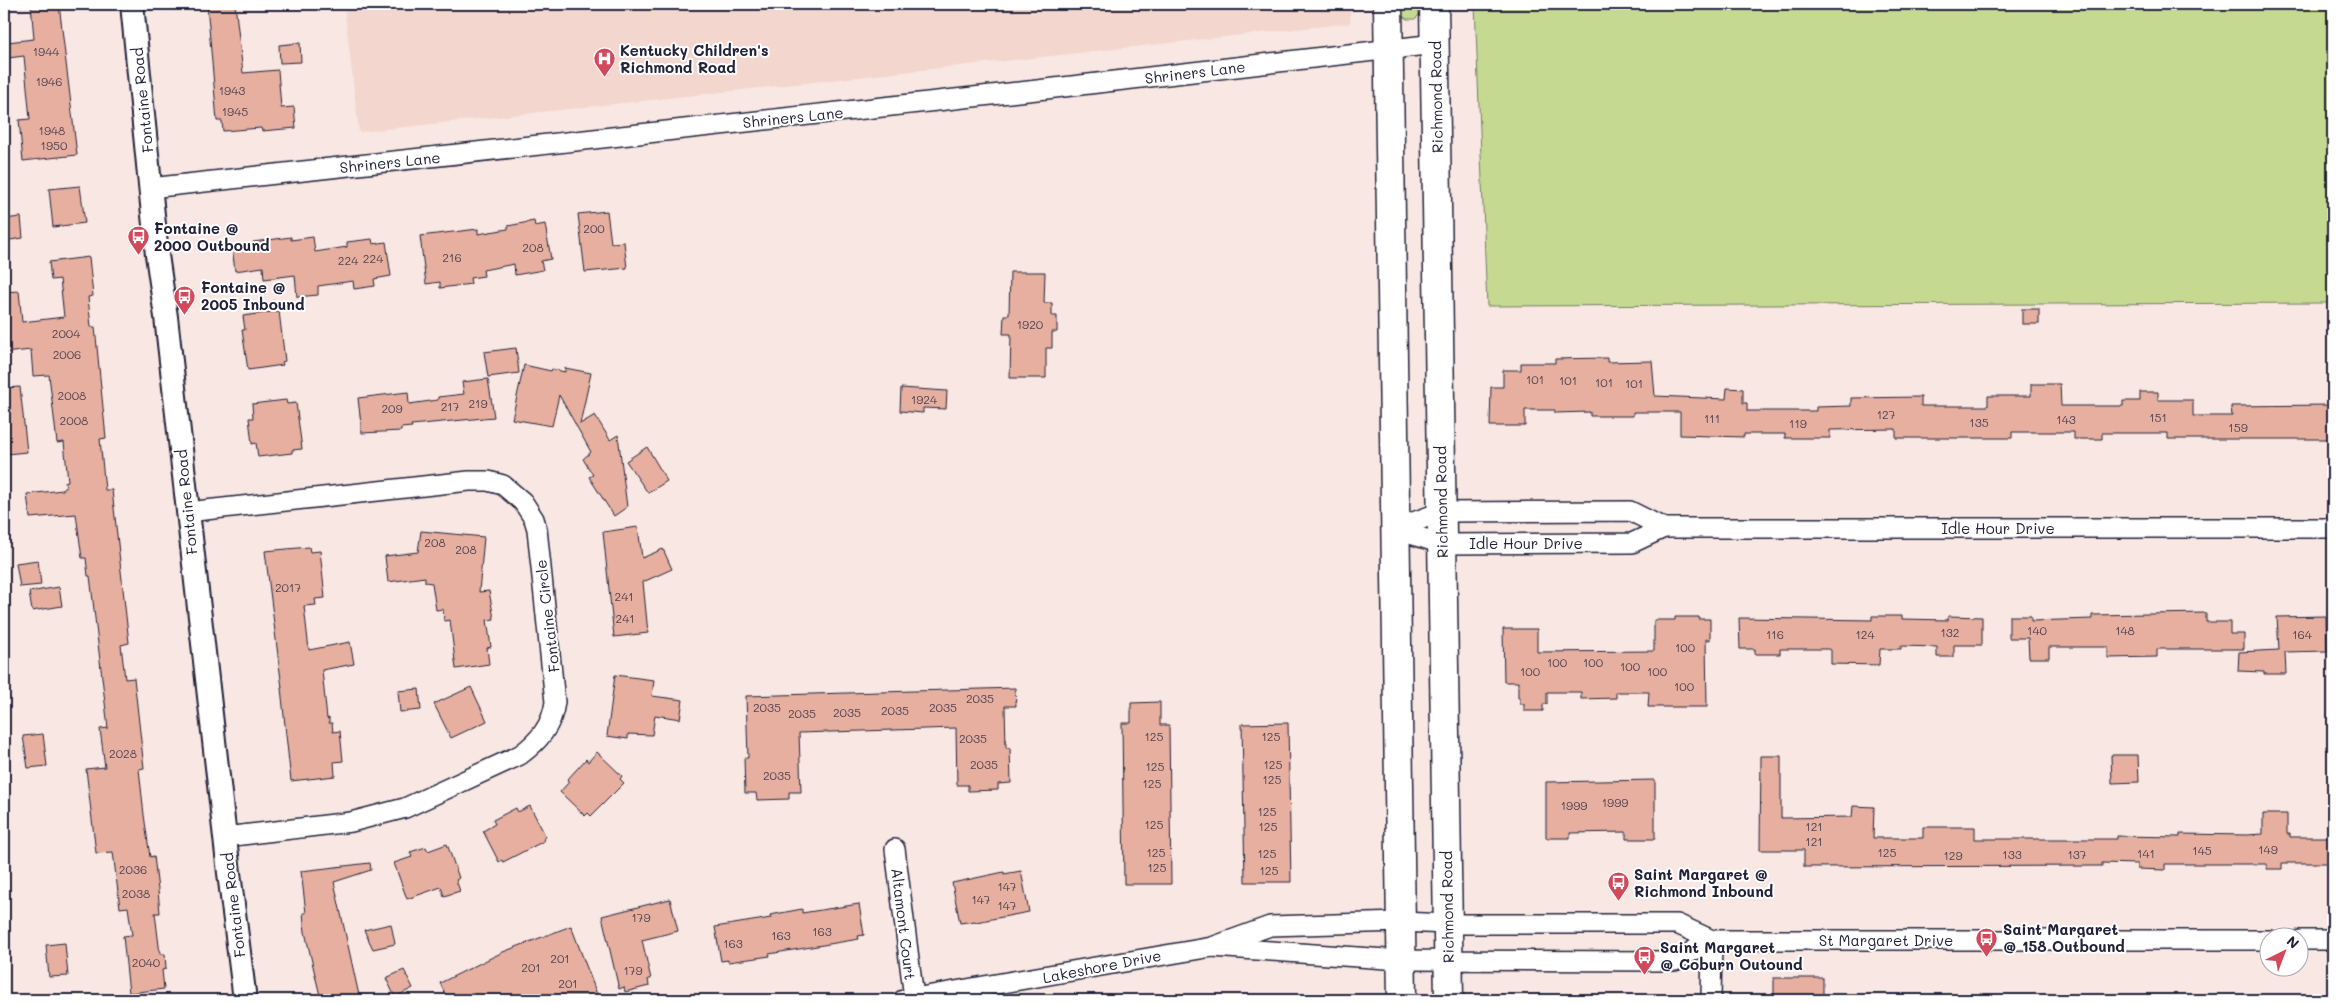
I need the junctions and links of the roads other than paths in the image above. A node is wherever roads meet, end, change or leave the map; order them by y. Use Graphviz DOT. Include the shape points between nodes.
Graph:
graph roads {
  1 [pos="132,4"];
  2 [pos="1388,4"];
  3 [pos="1434,4"];
  4 [pos="1435,44"];
  5 [pos="1388,49"];
  6 [pos="150,188"];
  7 [pos="187,512"];
  8 [pos="1441,512"];
  9 [pos="1664,528"];
  10 [pos="2333,528"];
  11 [pos="1394,529"];
  12 [pos="1442,544"];
  13 [pos="225,837"];
  14 [pos="895,849"];
  15 [pos="1400,922"];
  16 [pos="1448,924"];
  17 [pos="1712,940"];
  18 [pos="2260,940"];
  19 [pos="2310,940"];
  20 [pos="2333,940"];
  21 [pos="1212,947"];
  22 [pos="1401,960"];
  23 [pos="1448,961"];
  24 [pos="908,999"];
  25 [pos="245,1000"];
  26 [pos="1402,1000"];
  27 [pos="1449,1000"];
  28 [pos="1711,1000"];
  1 -- 6 [label="street, Fontaine Road"];
  2 -- 5 [label="main road"];
  3 -- 4 [label="main road, Richmond Road"];
  4 -- 5 [label="street, Shriners Lane"];
  4 -- 8 [label="main road, Richmond Road"];
  5 -- 6 [label="street, Shriners Lane"];
  5 -- 11 [label="main road"];
  6 -- 7 [label="street, Fontaine Road"];
  7 -- 13 [label="street, Fontaine Road"];
  7 -- 13 [label="street, Fontaine Circle" via="488,481 514,492 534,519 537,529 555,702 550,721 534,745 520,755 405,808 350,822"];
  8 -- 9 [label="street, Idle Hour Drive" via="1630,511"];
  8 -- 11 [label="street, Idle Hour Drive"];
  8 -- 12 [label="main road, Richmond Road"];
  9 -- 10 [label="street, Idle Hour Drive"];
  9 -- 12 [label="street, Idle Hour Drive" via="1632,543"];
  11 -- 12 [label="street, Idle Hour Drive"];
  11 -- 15 [label="main road"];
  12 -- 16 [label="main road, Richmond Road"];
  13 -- 25 [label="street, Fontaine Road"];
  14 -- 24 [label="street, Altamont Court"];
  15 -- 16 [label="street, Lakeshore Drive"];
  15 -- 21 [label="street, Lakeshore Drive" via="1270,926"];
  15 -- 22 [label="main road"];
  16 -- 17 [label="street, St Margaret Drive" via="1677,924"];
  16 -- 23 [label="main road, Richmond Road"];
  17 -- 18 [label="street, St Margaret Drive"];
  17 -- 23 [label="street, St Margaret Drive" via="1675,960"];
  17 -- 28 [label="street"];
  19 -- 20 [label="street"];
  21 -- 22 [label="street, Lakeshore Drive"];
  21 -- 24 [label="street, Lakeshore Drive"];
  22 -- 23 [label="street, Lakeshore Drive"];
  22 -- 26 [label="main road"];
  23 -- 27 [label="main road, Richmond Road"];
}
